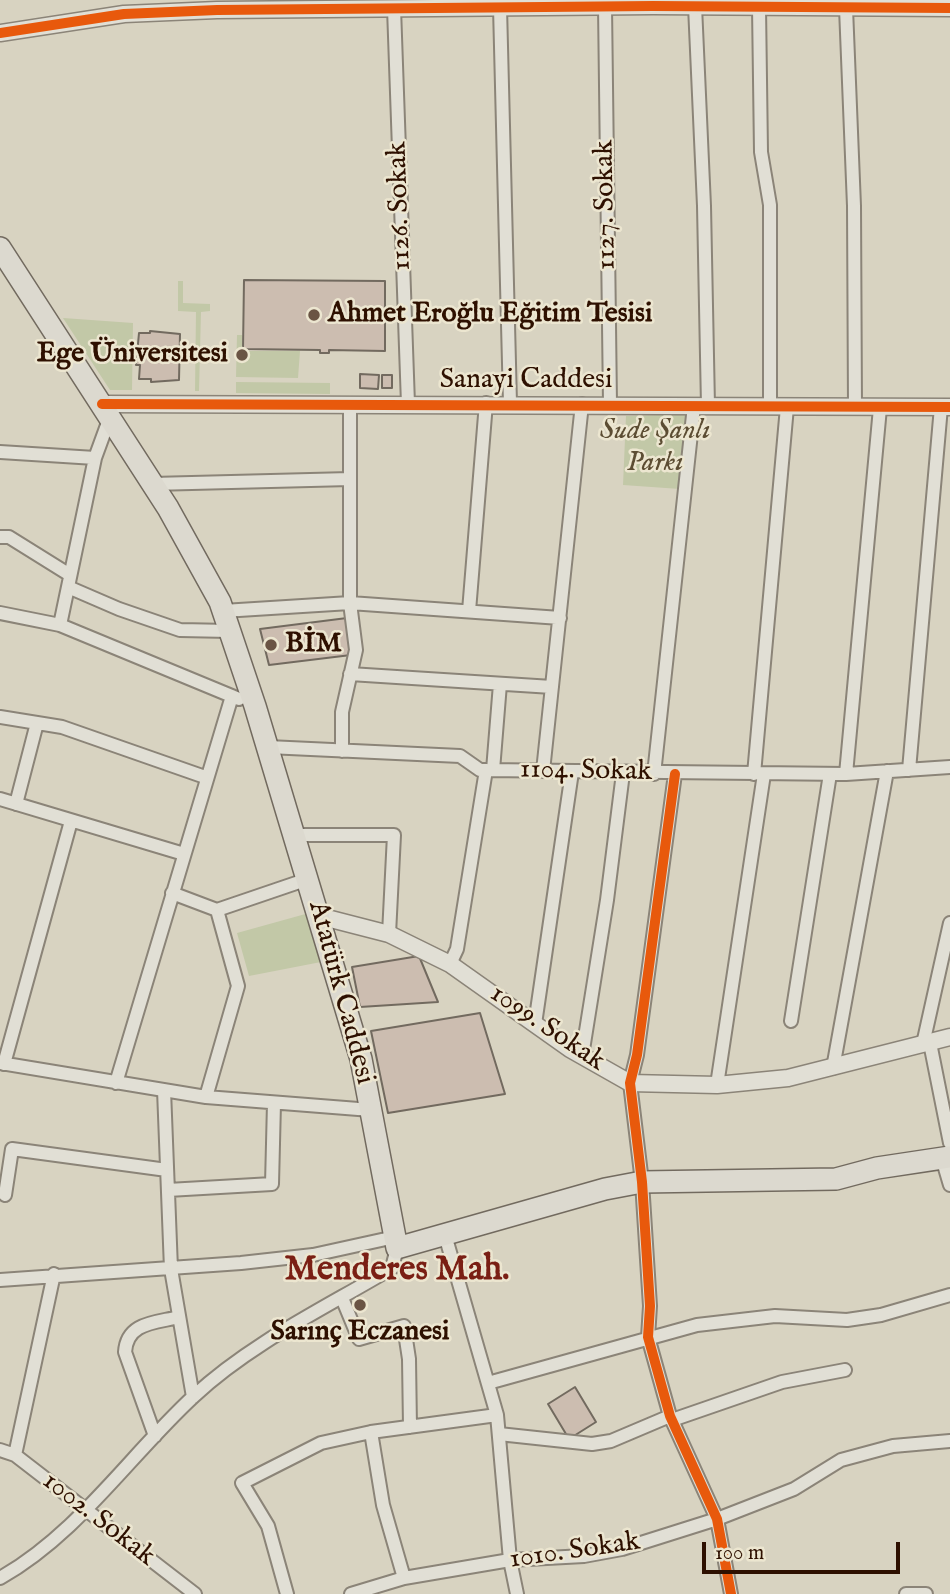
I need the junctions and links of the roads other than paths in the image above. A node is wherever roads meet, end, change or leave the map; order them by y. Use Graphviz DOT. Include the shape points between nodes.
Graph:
graph roads {
  1 [pos="653,3"];
  2 [pos="216,5"];
  3 [pos="500,6"];
  4 [pos="605,6"];
  5 [pos="695,6"];
  6 [pos="759,7"];
  7 [pos="394,8"];
  8 [pos="846,8"];
  9 [pos="950,8"];
  10 [pos="0,33"];
  11 [pos="0,248"];
  12 [pos="486,403"];
  13 [pos="510,403"];
  14 [pos="350,404"];
  15 [pos="408,404"];
  16 [pos="582,404"];
  17 [pos="610,404"];
  18 [pos="701,406"];
  19 [pos="770,407"];
  20 [pos="787,407"];
  21 [pos="946,407"];
  22 [pos="855,408"];
  23 [pos="880,408"];
  24 [pos="106,410"];
  25 [pos="0,452"];
  26 [pos="95,458"];
  27 [pos="350,479"];
  28 [pos="152,484"];
  29 [pos="0,537"];
  30 [pos="69,581"];
  31 [pos="350,603"];
  32 [pos="468,611"];
  33 [pos="0,613"];
  34 [pos="560,618"];
  35 [pos="226,621"];
  36 [pos="60,625"];
  37 [pos="351,674"];
  38 [pos="500,684"];
  39 [pos="552,687"];
  40 [pos="232,696"];
  41 [pos="256,706"];
  42 [pos="0,717"];
  43 [pos="37,723"];
  44 [pos="268,747"];
  45 [pos="342,751"];
  46 [pos="950,766"];
  47 [pos="909,769"];
  48 [pos="489,770"];
  49 [pos="543,771"];
  50 [pos="887,771"];
  51 [pos="572,772"];
  52 [pos="623,773"];
  53 [pos="654,774"];
  54 [pos="675,774"];
  55 [pos="759,774"];
  56 [pos="830,774"];
  57 [pos="846,774"];
  58 [pos="205,777"];
  59 [pos="0,799"];
  60 [pos="16,804"];
  61 [pos="71,821"];
  62 [pos="295,835"];
  63 [pos="184,854"];
  64 [pos="308,879"];
  65 [pos="172,893"];
  66 [pos="217,910"];
  67 [pos="319,916"];
  68 [pos="950,923"];
  69 [pos="389,934"];
  70 [pos="450,964"];
  71 [pos="790,1021"];
  72 [pos="535,1024"];
  73 [pos="950,1037"];
  74 [pos="927,1044"];
  75 [pos="582,1056"];
  76 [pos="2,1063"];
  77 [pos="833,1068"];
  78 [pos="116,1083"];
  79 [pos="630,1083"];
  80 [pos="717,1085"];
  81 [pos="163,1090"];
  82 [pos="206,1097"];
  83 [pos="274,1102"];
  84 [pos="371,1110"];
  85 [pos="6,1149"];
  86 [pos="947,1152"];
  87 [pos="167,1170"];
  88 [pos="642,1182"];
  89 [pos="950,1185"];
  90 [pos="168,1190"];
  91 [pos="5,1195"];
  92 [pos="445,1234"];
  93 [pos="396,1242"];
  94 [pos="171,1269"];
  95 [pos="54,1274"];
  96 [pos="0,1279"];
  97 [pos="950,1295"];
  98 [pos="342,1298"];
  99 [pos="179,1317"];
  100 [pos="648,1337"];
  101 [pos="845,1370"];
  102 [pos="488,1382"];
  103 [pos="193,1397"];
  104 [pos="497,1415"];
  105 [pos="671,1418"];
  106 [pos="410,1427"];
  107 [pos="371,1432"];
  108 [pos="499,1434"];
  109 [pos="155,1436"];
  110 [pos="950,1441"];
  111 [pos="0,1450"];
  112 [pos="15,1455"];
  113 [pos="84,1511"];
  114 [pos="718,1520"];
  115 [pos="510,1560"];
  116 [pos="0,1578"];
  117 [pos="404,1578"];
  118 [pos="195,1594"];
  119 [pos="287,1594"];
  120 [pos="351,1594"];
  121 [pos="517,1594"];
  122 [pos="731,1594"];
  123 [pos="906,1594"];
  124 [pos="926,1594"];
  1 -- 4 [label="street"];
  1 -- 5 [label="street"];
  2 -- 7 [label="street"];
  2 -- 10 [label="street"];
  3 -- 4 [label="street"];
  3 -- 7 [label="street"];
  3 -- 13 [label="street"];
  4 -- 17 [label="street, 1127. Sokak"];
  5 -- 6 [label="street"];
  5 -- 18 [label="street" via="704,206"];
  6 -- 8 [label="street"];
  6 -- 19 [label="street" via="761,152 770,205"];
  7 -- 15 [label="street, 1126. Sokak"];
  8 -- 9 [label="street"];
  8 -- 22 [label="street" via="854,206"];
  11 -- 24 [label="main road, Atatürk Caddesi"];
  12 -- 13 [label="street, Sanayi Caddesi"];
  12 -- 15 [label="street, Sanayi Caddesi"];
  12 -- 32 [label="street"];
  13 -- 16 [label="street, Sanayi Caddesi"];
  14 -- 15 [label="street, Sanayi Caddesi"];
  14 -- 24 [label="street, Sanayi Caddesi"];
  14 -- 27 [label="street"];
  16 -- 17 [label="street, Sanayi Caddesi"];
  16 -- 34 [label="street"];
  17 -- 18 [label="street, Sanayi Caddesi"];
  18 -- 19 [label="street, Sanayi Caddesi"];
  18 -- 53 [label="street"];
  19 -- 20 [label="street, Sanayi Caddesi"];
  20 -- 22 [label="street, Sanayi Caddesi"];
  20 -- 55 [label="street"];
  21 -- 23 [label="street, Sanayi Caddesi"];
  21 -- 47 [label="street"];
  22 -- 23 [label="street, Sanayi Caddesi"];
  23 -- 57 [label="street"];
  24 -- 26 [label="street"];
  24 -- 28 [label="main road, Atatürk Caddesi"];
  25 -- 26 [label="street"];
  26 -- 30 [label="street"];
  27 -- 28 [label="street"];
  27 -- 31 [label="street"];
  28 -- 35 [label="main road, Atatürk Caddesi"];
  29 -- 30 [label="street" via="9,537"];
  30 -- 35 [label="street" via="119,609 180,630"];
  30 -- 36 [label="street"];
  31 -- 32 [label="street"];
  31 -- 35 [label="street"];
  31 -- 37 [label="street" via="356,650"];
  32 -- 34 [label="street"];
  33 -- 36 [label="street"];
  34 -- 39 [label="street"];
  35 -- 41 [label="main road, Atatürk Caddesi"];
  36 -- 40 [label="street"];
  37 -- 38 [label="street"];
  37 -- 45 [label="street" via="342,712"];
  38 -- 39 [label="street"];
  38 -- 48 [label="street"];
  39 -- 49 [label="street"];
  40 -- 41 [label="street"];
  40 -- 58 [label="street"];
  41 -- 44 [label="main road, Atatürk Caddesi"];
  42 -- 43 [label="street"];
  43 -- 58 [label="street" via="62,727"];
  43 -- 60 [label="street"];
  44 -- 45 [label="street, 1104. Sokak"];
  44 -- 62 [label="main road, Atatürk Caddesi"];
  45 -- 48 [label="street, 1104. Sokak" via="460,756 480,770"];
  46 -- 47 [label="street, 1104. Sokak"];
  47 -- 50 [label="street, 1104. Sokak"];
  48 -- 49 [label="street, 1104. Sokak"];
  48 -- 70 [label="street" via="457,949"];
  49 -- 51 [label="street, 1104. Sokak"];
  50 -- 57 [label="street, 1104. Sokak"];
  50 -- 77 [label="street"];
  51 -- 52 [label="street, 1104. Sokak"];
  51 -- 72 [label="street"];
  52 -- 53 [label="street, 1104. Sokak"];
  52 -- 75 [label="street"];
  53 -- 54 [label="street, 1104. Sokak"];
  54 -- 55 [label="street, 1104. Sokak"];
  54 -- 79 [label="street"];
  55 -- 56 [label="street, 1104. Sokak"];
  55 -- 80 [label="street"];
  56 -- 57 [label="street, 1104. Sokak"];
  56 -- 71 [label="street"];
  58 -- 63 [label="street"];
  59 -- 60 [label="street"];
  60 -- 61 [label="street"];
  61 -- 63 [label="street"];
  61 -- 76 [label="street"];
  62 -- 64 [label="main road, Atatürk Caddesi"];
  62 -- 69 [label="street" via="394,835"];
  63 -- 65 [label="street"];
  64 -- 66 [label="street"];
  64 -- 67 [label="main road, Atatürk Caddesi"];
  65 -- 66 [label="street"];
  65 -- 78 [label="street"];
  66 -- 82 [label="street" via="238,986"];
  67 -- 69 [label="street, 1099. Sokak"];
  67 -- 84 [label="main road, Atatürk Caddesi" via="361,1059"];
  68 -- 74 [label="street"];
  69 -- 70 [label="street, 1099. Sokak"];
  70 -- 72 [label="street, 1099. Sokak"];
  72 -- 75 [label="street, 1099. Sokak"];
  73 -- 74 [label="street, 1099. Sokak"];
  74 -- 77 [label="street, 1099. Sokak"];
  74 -- 86 [label="street"];
  75 -- 79 [label="street, 1099. Sokak"];
  76 -- 78 [label="street"];
  77 -- 80 [label="street, 1099. Sokak"];
  78 -- 81 [label="street"];
  79 -- 80 [label="street, 1099. Sokak"];
  79 -- 88 [label="street"];
  81 -- 82 [label="street"];
  81 -- 87 [label="street"];
  82 -- 83 [label="street"];
  83 -- 84 [label="street"];
  83 -- 90 [label="street" via="272,1184"];
  84 -- 93 [label="main road, Atatürk Caddesi"];
  85 -- 87 [label="street"];
  85 -- 91 [label="street"];
  86 -- 88 [label="main road" via="836,1179"];
  86 -- 89 [label="street"];
  87 -- 90 [label="street"];
  88 -- 92 [label="main road"];
  88 -- 100 [label="street"];
  90 -- 94 [label="street"];
  92 -- 93 [label="main road"];
  92 -- 102 [label="street"];
  93 -- 94 [label="street"];
  93 -- 98 [label="street" via="392,1268"];
  94 -- 95 [label="street"];
  94 -- 99 [label="street"];
  95 -- 96 [label="street"];
  95 -- 112 [label="street"];
  97 -- 100 [label="street" via="847,1320 736,1319"];
  98 -- 103 [label="street" via="233,1362"];
  98 -- 106 [label="street" via="359,1339 404,1326"];
  99 -- 103 [label="street"];
  99 -- 109 [label="street" via="136,1327 126,1339 125,1352"];
  100 -- 102 [label="street"];
  100 -- 105 [label="street"];
  101 -- 105 [label="street" via="782,1382"];
  102 -- 104 [label="street"];
  103 -- 109 [label="street"];
  104 -- 106 [label="street"];
  104 -- 108 [label="street"];
  105 -- 108 [label="street" via="592,1444"];
  105 -- 114 [label="street"];
  106 -- 107 [label="street"];
  107 -- 117 [label="street" via="383,1505"];
  107 -- 119 [label="street" via="321,1443 242,1483 268,1526"];
  108 -- 115 [label="street"];
  109 -- 113 [label="street"];
  110 -- 114 [label="street, 1010. Sokak" via="893,1446 841,1460 794,1489"];
  111 -- 112 [label="street, 1002. Sokak"];
  112 -- 113 [label="street, 1002. Sokak"];
  113 -- 116 [label="street" via="38,1554"];
  113 -- 118 [label="street, 1002. Sokak"];
  114 -- 115 [label="street, 1010. Sokak" via="622,1549"];
  114 -- 122 [label="street"];
  115 -- 117 [label="street, 1010. Sokak"];
  115 -- 121 [label="street"];
  117 -- 120 [label="street, 1010. Sokak"];
  123 -- 124 [label="street"];
}
